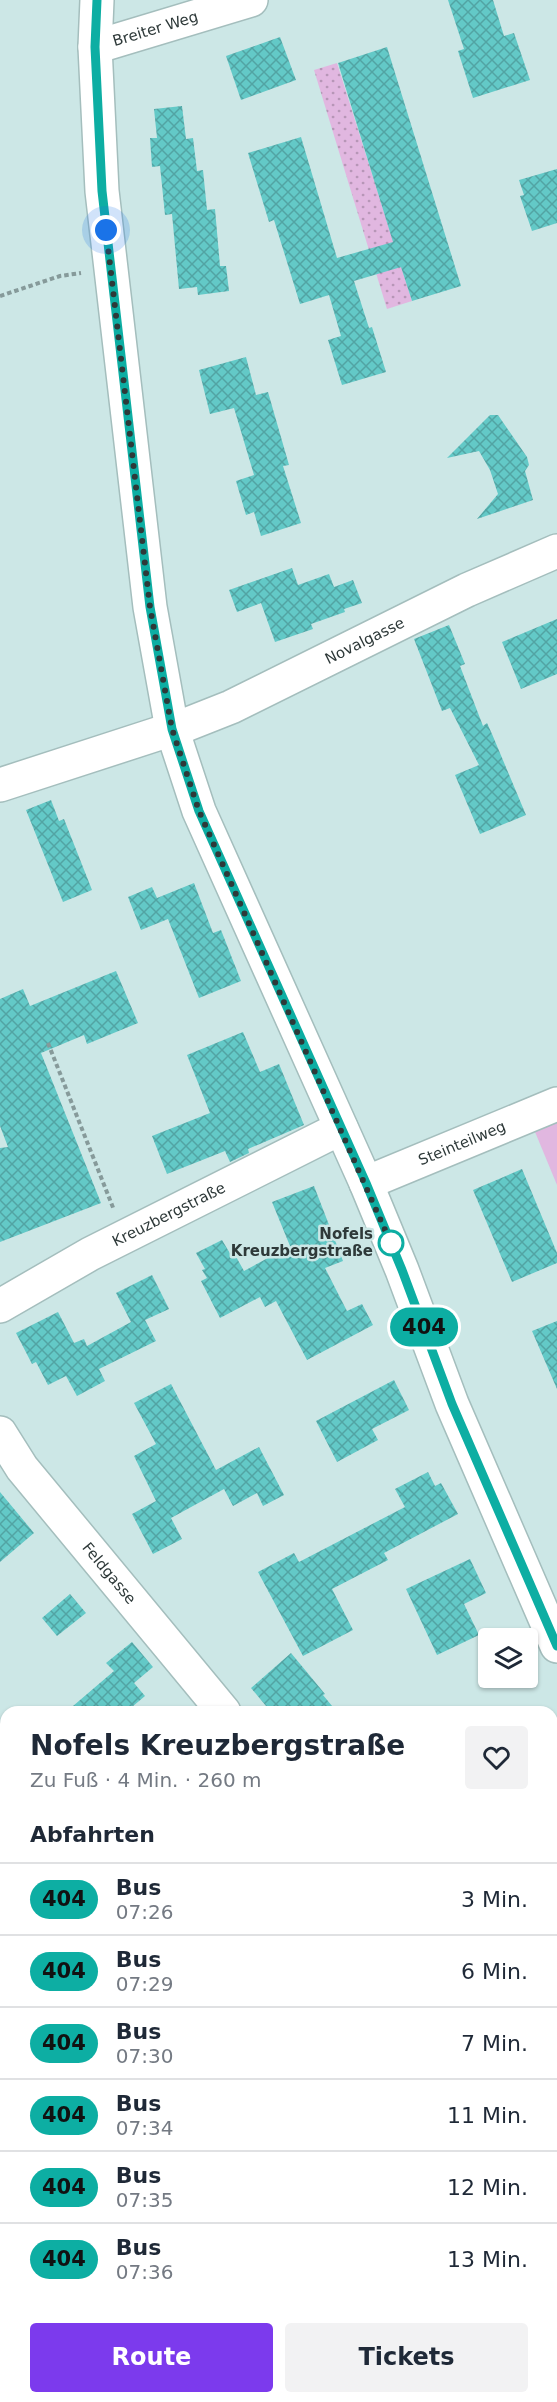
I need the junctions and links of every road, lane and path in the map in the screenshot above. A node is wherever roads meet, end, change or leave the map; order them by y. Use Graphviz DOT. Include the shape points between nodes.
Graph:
graph roads {
  1 [pos="97,0"];
  2 [pos="251,0"];
  3 [pos="95,47"];
  4 [pos="111,268"];
  5 [pos="0,296"];
  6 [pos="557,551"];
  7 [pos="172,729"];
  8 [pos="0,785"];
  9 [pos="48,1043"];
  10 [pos="557,1104"];
  11 [pos="341,1128"];
  12 [pos="366,1183"];
  13 [pos="125,1237"];
  14 [pos="0,1306"];
  15 [pos="0,1433"];
  16 [pos="554,1633"];
  17 [pos="219,1706"];
  1 -- 3 [label="street"];
  2 -- 3 [label="street, Breiter Weg"];
  3 -- 4 [label="street" via="102,191"];
  4 -- 5 [label="path" via="60,276"];
  4 -- 7 [label="street" via="150,607"];
  6 -- 7 [label="street, Novalgasse" via="466,590 231,707"];
  7 -- 8 [label="street, Novalgasse"];
  7 -- 11 [label="street" via="199,811"];
  9 -- 13 [label="path"];
  10 -- 12 [label="street, Steinteilweg"];
  11 -- 12 [label="street"];
  11 -- 13 [label="street, Kreuzbergstraße"];
  12 -- 16 [label="street" via="452,1404"];
  13 -- 14 [label="street, Kreuzbergstraße"];
  15 -- 17 [label="street, Feldgasse" via="22,1467"];
}
